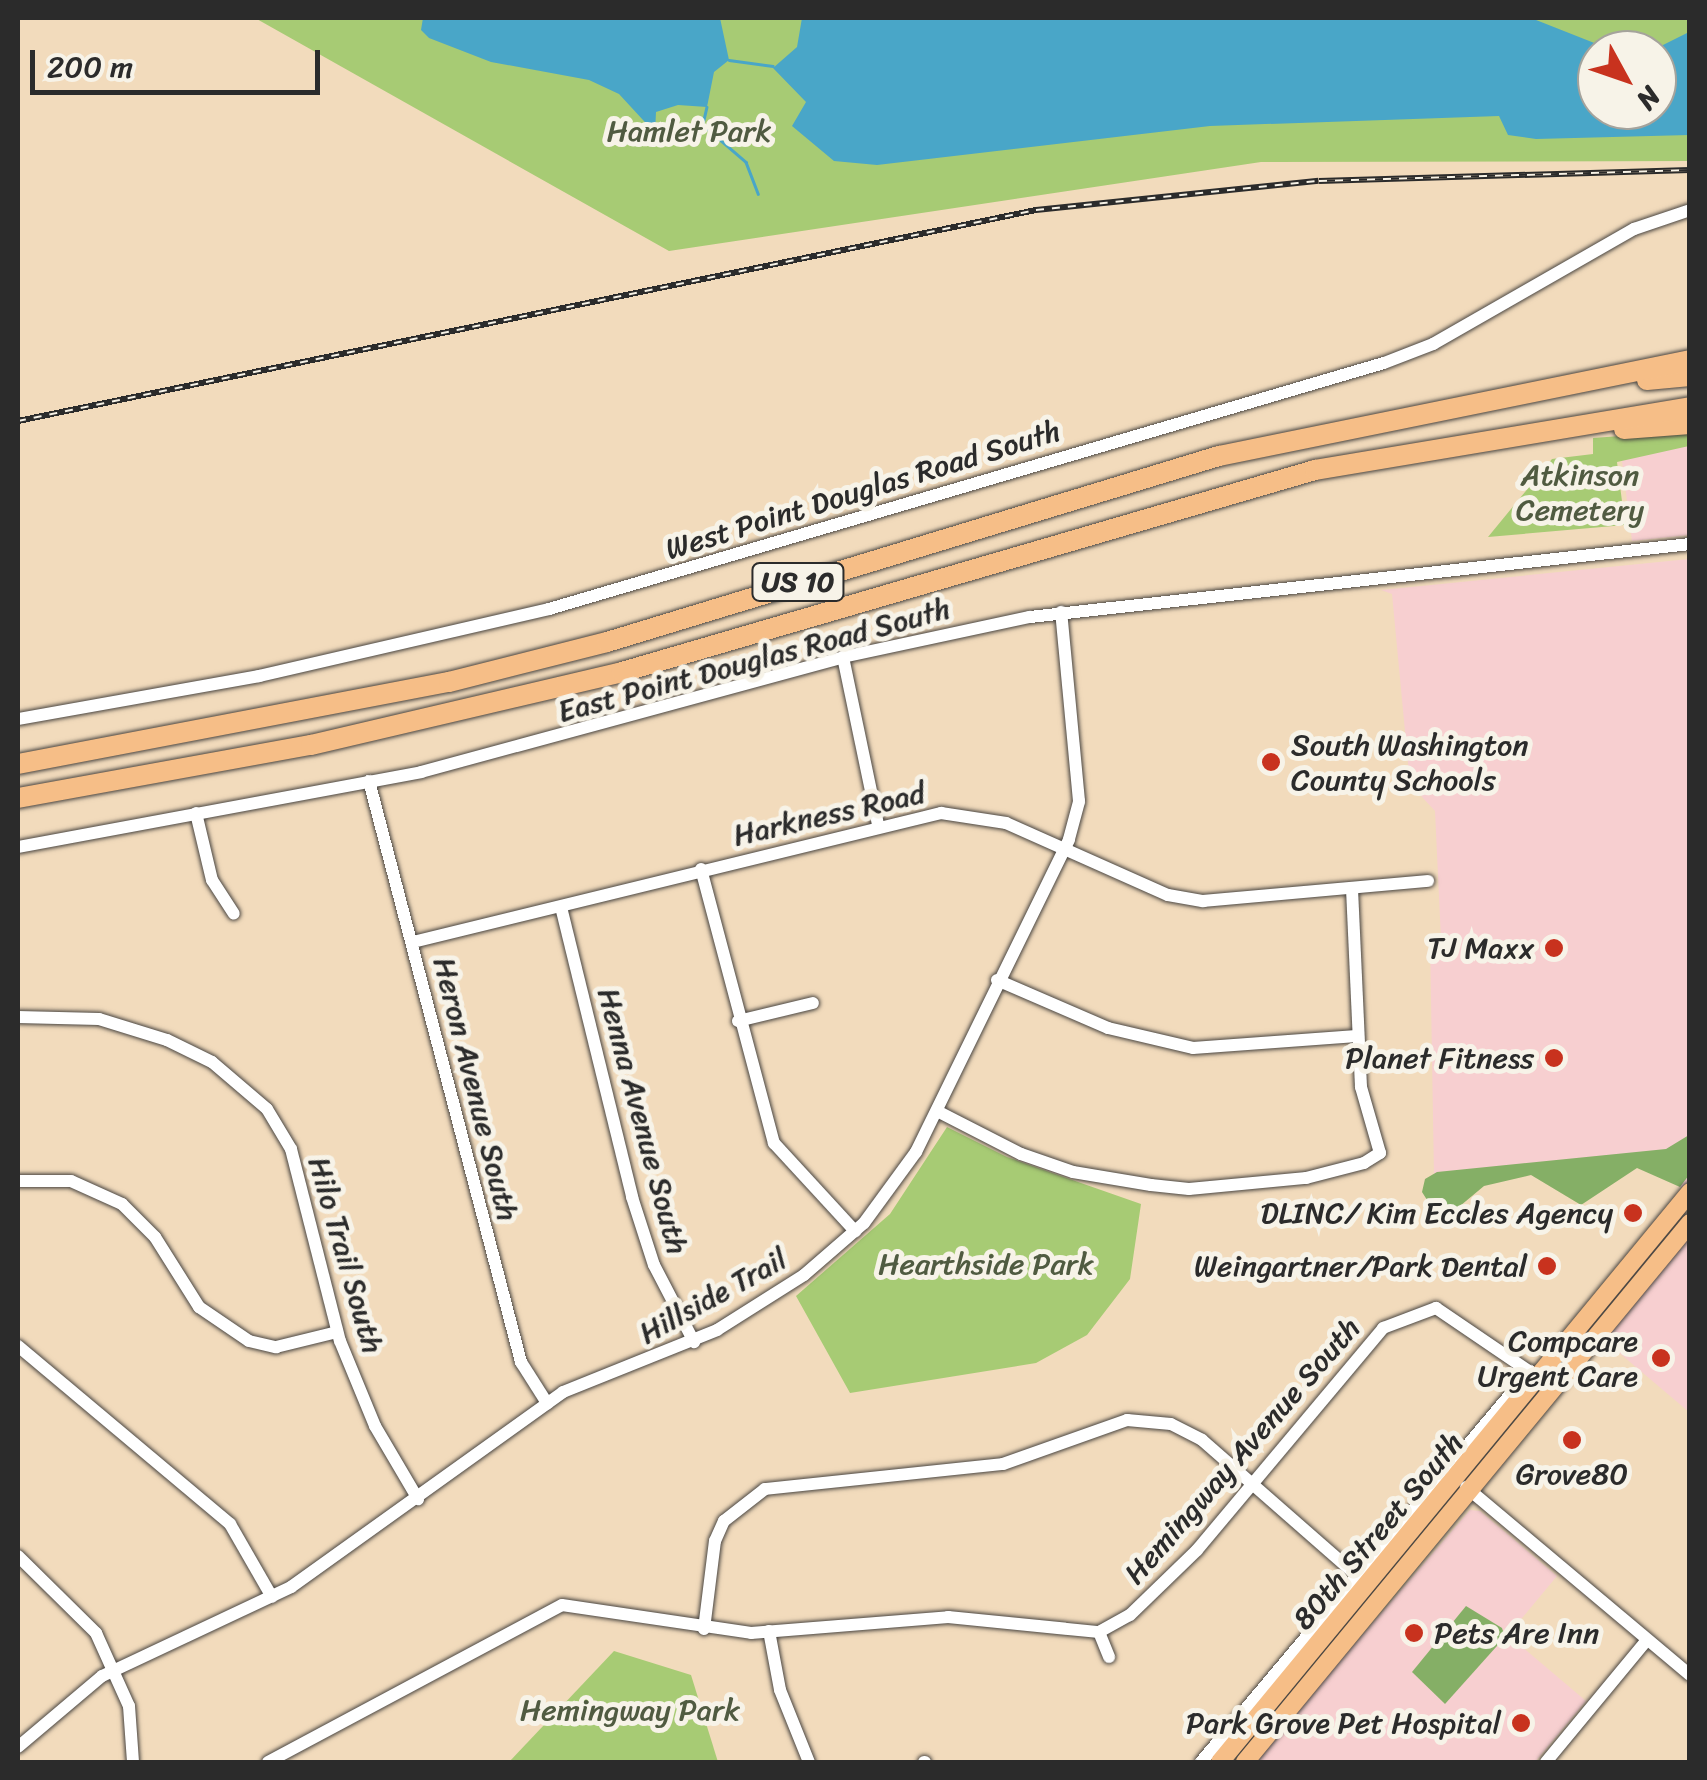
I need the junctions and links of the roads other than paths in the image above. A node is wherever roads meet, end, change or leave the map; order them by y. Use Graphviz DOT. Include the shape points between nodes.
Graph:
graph roads {
  1 [pos="1690,210"];
  2 [pos="1690,360"];
  3 [pos="1690,376"];
  4 [pos="1576,386"];
  5 [pos="1690,407"];
  6 [pos="1690,424"];
  7 [pos="1453,443"];
  8 [pos="1690,544"];
  9 [pos="1648,549"];
  10 [pos="1690,554"];
  11 [pos="1061,612"];
  12 [pos="843,657"];
  13 [pos="18,719"];
  14 [pos="18,764"];
  15 [pos="368,781"];
  16 [pos="18,798"];
  17 [pos="196,813"];
  18 [pos="878,824"];
  19 [pos="18,847"];
  20 [pos="1064,850"];
  21 [pos="701,870"];
  22 [pos="1428,881"];
  23 [pos="1352,888"];
  24 [pos="561,908"];
  25 [pos="234,914"];
  26 [pos="413,942"];
  27 [pos="997,980"];
  28 [pos="814,1003"];
  29 [pos="18,1017"];
  30 [pos="738,1021"];
  31 [pos="1356,1036"];
  32 [pos="937,1111"];
  33 [pos="18,1181"];
  34 [pos="1690,1192"];
  35 [pos="1690,1223"];
  36 [pos="855,1231"];
  37 [pos="337,1332"];
  38 [pos="694,1342"];
  39 [pos="18,1346"];
  40 [pos="1542,1381"];
  41 [pos="547,1403"];
  42 [pos="1252,1483"];
  43 [pos="1464,1486"];
  44 [pos="418,1499"];
  45 [pos="18,1556"];
  46 [pos="1356,1574"];
  47 [pos="272,1597"];
  48 [pos="704,1628"];
  49 [pos="770,1632"];
  50 [pos="1098,1632"];
  51 [pos="1647,1640"];
  52 [pos="1109,1657"];
  53 [pos="116,1670"];
  54 [pos="1690,1676"];
  55 [pos="18,1747"];
  56 [pos="133,1762"];
  57 [pos="268,1762"];
  58 [pos="810,1762"];
  59 [pos="1201,1762"];
  60 [pos="1220,1762"];
  61 [pos="1245,1762"];
  62 [pos="1546,1762"];
  1 -- 13 [label="street, West Point Douglas Road South" via="1634,229 1432,344 1368,368 549,610 260,676"];
  2 -- 4 [label="highway"];
  3 -- 4 [label="highway, US 10"];
  4 -- 14 [label="highway, US 10" via="1394,415 1219,456 607,642 448,682"];
  5 -- 7 [label="highway, US 10"];
  6 -- 7 [label="highway"];
  7 -- 16 [label="highway, US 10" via="1201,500 622,672 311,745"];
  8 -- 9 [label="street, East Point Douglas Road South"];
  9 -- 10 [label="street"];
  9 -- 11 [label="street, East Point Douglas Road South"];
  11 -- 12 [label="street, East Point Douglas Road South"];
  11 -- 20 [label="street, Hillside Trail" via="1078,801"];
  12 -- 15 [label="street, East Point Douglas Road South" via="566,737"];
  12 -- 18 [label="street"];
  15 -- 17 [label="street, East Point Douglas Road South"];
  15 -- 26 [label="street, Heron Avenue South"];
  17 -- 19 [label="street, East Point Douglas Road South"];
  17 -- 25 [label="street" via="212,880"];
  18 -- 20 [label="street, Harkness Road" via="941,812 976,816"];
  18 -- 21 [label="street, Harkness Road"];
  20 -- 23 [label="street, Harkness Road" via="1168,895 1203,900"];
  20 -- 27 [label="street, Hillside Trail"];
  21 -- 24 [label="street, Harkness Road"];
  21 -- 30 [label="street"];
  22 -- 23 [label="street, Harkness Road"];
  23 -- 31 [label="street"];
  24 -- 26 [label="street, Harkness Road"];
  24 -- 38 [label="street, Henna Avenue South" via="632,1197 654,1265"];
  26 -- 41 [label="street, Heron Avenue South" via="520,1362"];
  27 -- 31 [label="street" via="1108,1028 1193,1048"];
  27 -- 32 [label="street, Hillside Trail"];
  28 -- 30 [label="street"];
  29 -- 37 [label="street, Hilo Trail South" via="99,1019 167,1040 212,1062 267,1109 292,1150"];
  30 -- 36 [label="street" via="774,1143"];
  31 -- 32 [label="street" via="1364,1113 1380,1153 1342,1172 1189,1189 1151,1186 1021,1154"];
  32 -- 36 [label="street, Hillside Trail" via="889,1194"];
  33 -- 37 [label="street" via="71,1181 122,1204 155,1237 199,1306 249,1341 276,1347"];
  34 -- 40 [label="main road, 80th Street South"];
  35 -- 40 [label="main road, 80th Street South"];
  36 -- 38 [label="street, Hillside Trail" via="804,1275"];
  37 -- 44 [label="street, Hilo Trail South" via="375,1426"];
  38 -- 41 [label="street, Hillside Trail" via="587,1380"];
  39 -- 47 [label="street" via="230,1524"];
  40 -- 42 [label="street, Hemingway Avenue South" via="1457,1317 1436,1308 1416,1310 1364,1348"];
  40 -- 43 [label="main road, 80th Street South"];
  40 -- 46 [label="street, 80th Street South"];
  41 -- 44 [label="street, Hillside Trail"];
  42 -- 46 [label="street"];
  42 -- 48 [label="street" via="1189,1432 1128,1420 1003,1464 764,1489 724,1521 715,1541"];
  42 -- 50 [label="street, Hemingway Avenue South" via="1152,1595"];
  43 -- 51 [label="street"];
  43 -- 60 [label="main road, 80th Street South"];
  43 -- 61 [label="main road, 80th Street South"];
  44 -- 47 [label="street, Hillside Trail"];
  45 -- 53 [label="street" via="85,1617"];
  46 -- 59 [label="street, 80th Street South"];
  47 -- 53 [label="street, Hillside Trail"];
  48 -- 49 [label="street"];
  48 -- 57 [label="street" via="580,1603 539,1612"];
  49 -- 50 [label="street" via="948,1616"];
  49 -- 58 [label="street" via="780,1690"];
  50 -- 52 [label="street"];
  51 -- 54 [label="street"];
  51 -- 62 [label="street"];
  53 -- 55 [label="street, Hillside Trail"];
  53 -- 56 [label="street" via="130,1706"];
}
